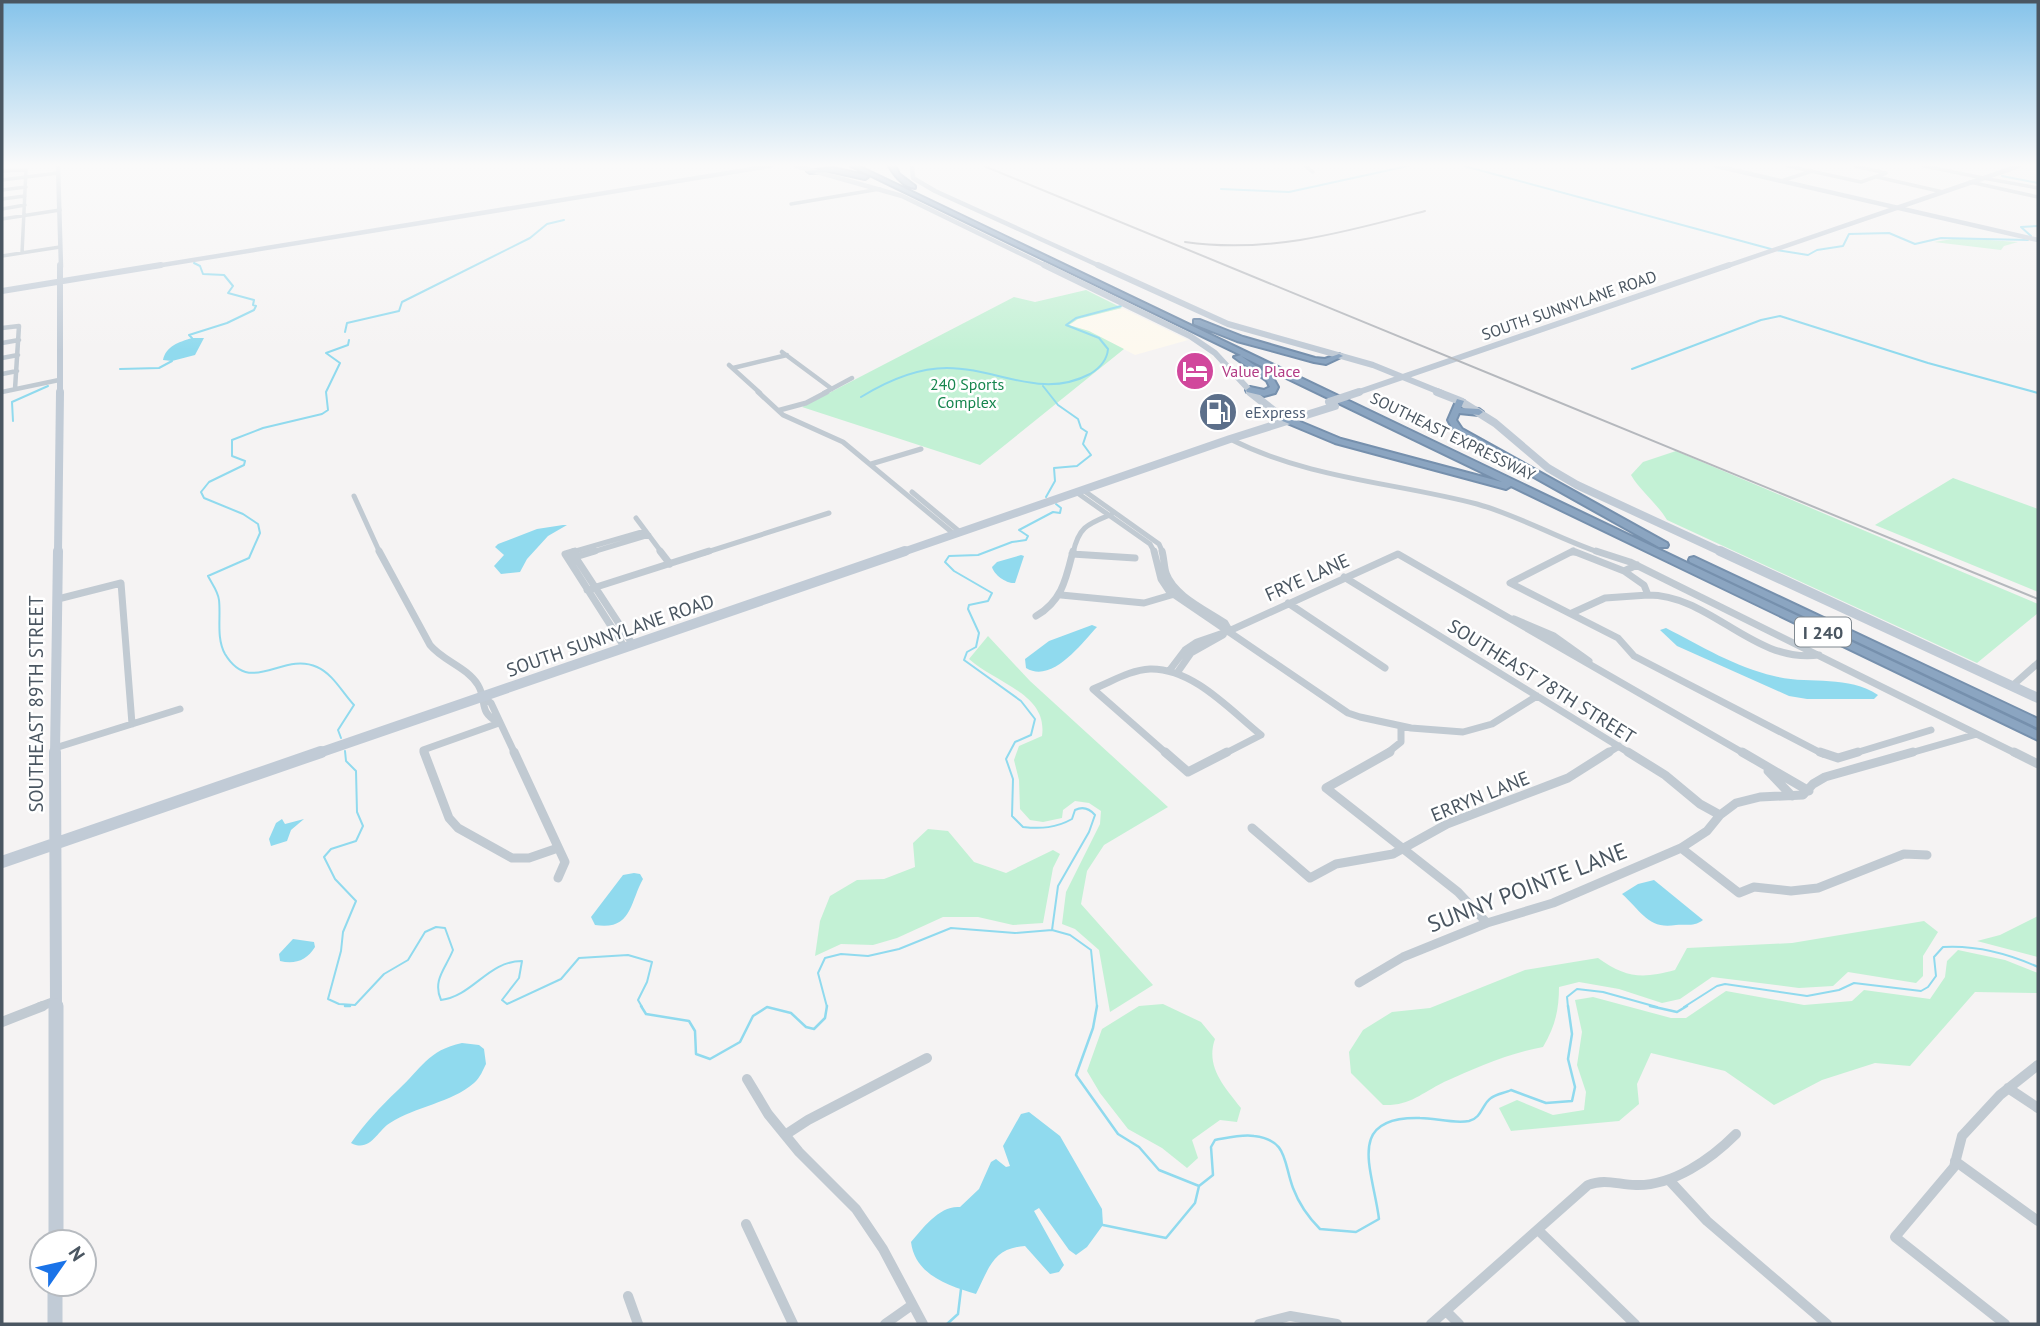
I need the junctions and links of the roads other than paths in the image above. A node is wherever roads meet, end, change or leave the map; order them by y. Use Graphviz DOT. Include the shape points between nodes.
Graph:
graph roads {
  1 [pos="23,228"];
  2 [pos="60,228"];
  3 [pos="389,228"];
  4 [pos="969,228"];
  5 [pos="983,228"];
  6 [pos="995,228"];
  7 [pos="1014,228"];
  8 [pos="1839,228"];
  9 [pos="1985,228"];
  10 [pos="2038,240"];
  11 [pos="60,247"];
  12 [pos="22,253"];
  13 [pos="2,256"];
  14 [pos="61,281"];
  15 [pos="2,291"];
  16 [pos="1158,305"];
  17 [pos="1190,327"];
  18 [pos="2,328"];
  19 [pos="19,340"];
  20 [pos="2,343"];
  21 [pos="18,355"];
  22 [pos="1339,356"];
  23 [pos="2,358"];
  24 [pos="17,372"];
  25 [pos="2,374"];
  26 [pos="1408,377"];
  27 [pos="852,379"];
  28 [pos="59,382"];
  29 [pos="832,389"];
  30 [pos="15,390"];
  31 [pos="1250,390"];
  32 [pos="1272,391"];
  33 [pos="2,392"];
  34 [pos="1258,400"];
  35 [pos="1458,406"];
  36 [pos="781,411"];
  37 [pos="1479,412"];
  38 [pos="1286,420"];
  39 [pos="1230,439"];
  40 [pos="921,449"];
  41 [pos="873,464"];
  42 [pos="1080,491"];
  43 [pos="355,496"];
  44 [pos="828,513"];
  45 [pos="1113,514"];
  46 [pos="636,518"];
  47 [pos="1607,528"];
  48 [pos="647,533"];
  49 [pos="957,533"];
  50 [pos="1663,545"];
  51 [pos="1072,554"];
  52 [pos="1135,558"];
  53 [pos="670,564"];
  54 [pos="1637,565"];
  55 [pos="1624,571"];
  56 [pos="1345,578"];
  57 [pos="591,588"];
  58 [pos="1178,593"];
  59 [pos="1648,594"];
  60 [pos="1061,595"];
  61 [pos="58,599"];
  62 [pos="1288,603"];
  63 [pos="1572,613"];
  64 [pos="1036,616"];
  65 [pos="1229,631"];
  66 [pos="629,647"];
  67 [pos="1819,655"];
  68 [pos="2038,663"];
  69 [pos="1385,668"];
  70 [pos="1173,672"];
  71 [pos="2012,686"];
  72 [pos="1537,696"];
  73 [pos="483,697"];
  74 [pos="2038,698"];
  75 [pos="180,709"];
  76 [pos="499,723"];
  77 [pos="132,724"];
  78 [pos="2038,724"];
  79 [pos="1401,726"];
  80 [pos="1931,730"];
  81 [pos="1978,734"];
  82 [pos="2038,736"];
  83 [pos="1619,746"];
  84 [pos="55,748"];
  85 [pos="2038,764"];
  86 [pos="1785,781"];
  87 [pos="1809,791"];
  88 [pos="1792,796"];
  89 [pos="1720,816"];
  90 [pos="1252,828"];
  91 [pos="57,843"];
  92 [pos="558,848"];
  93 [pos="1681,848"];
  94 [pos="1402,849"];
  95 [pos="1927,855"];
  96 [pos="2,862"];
  97 [pos="558,878"];
  98 [pos="1487,923"];
  99 [pos="1359,983"];
  100 [pos="55,1001"];
  101 [pos="2,1022"];
  102 [pos="927,1058"];
  103 [pos="2038,1065"];
  104 [pos="747,1079"];
  105 [pos="2008,1087"];
  106 [pos="2038,1108"];
  107 [pos="1736,1134"];
  108 [pos="785,1135"];
  109 [pos="1955,1161"];
  110 [pos="1669,1180"];
  111 [pos="2038,1221"];
  112 [pos="746,1224"];
  113 [pos="55,1228"];
  114 [pos="1538,1230"];
  115 [pos="628,1296"];
  116 [pos="55,1298"];
  117 [pos="912,1305"];
  118 [pos="1447,1312"];
  119 [pos="1317,1322"];
  120 [pos="55,1324"];
  121 [pos="638,1324"];
  122 [pos="793,1324"];
  123 [pos="885,1324"];
  124 [pos="923,1324"];
  125 [pos="1259,1324"];
  126 [pos="1337,1324"];
  127 [pos="1431,1324"];
  128 [pos="1459,1324"];
  129 [pos="1635,1324"];
  130 [pos="1827,1324"];
  131 [pos="2005,1324"];
  1 -- 12 [label="street"];
  2 -- 11 [label="street, SOUTHEAST 89TH STREET"];
  3 -- 14 [label="street"];
  4 -- 31 [label="street" via="1190,336 1215,353"];
  5 -- 17 [label="highway, SOUTHEAST EXPRESSWAY / I 240"];
  6 -- 16 [label="highway, SOUTHEAST EXPRESSWAY / I 240"];
  7 -- 22 [label="street" via="1228,324"];
  8 -- 26 [label="street, SOUTH SUNNYLANE ROAD"];
  9 -- 10 [label="street"];
  11 -- 12 [label="street"];
  11 -- 14 [label="street, SOUTHEAST 89TH STREET"];
  12 -- 13 [label="street"];
  14 -- 15 [label="street"];
  14 -- 28 [label="street, SOUTHEAST 89TH STREET"];
  16 -- 22 [label="highway" via="1233,336 1308,359 1326,362"];
  16 -- 50 [label="highway, SOUTHEAST EXPRESSWAY / I 240"];
  17 -- 32 [label="highway" via="1270,380"];
  17 -- 47 [label="highway, SOUTHEAST EXPRESSWAY / I 240"];
  18 -- 19 [label="street" via="19,326"];
  19 -- 20 [label="street"];
  19 -- 21 [label="street"];
  21 -- 23 [label="street"];
  21 -- 24 [label="street"];
  22 -- 26 [label="street"];
  24 -- 25 [label="street"];
  24 -- 30 [label="street"];
  26 -- 35 [label="street"];
  26 -- 38 [label="street, SOUTH SUNNYLANE ROAD, bridge"];
  27 -- 29 [label="street"];
  28 -- 30 [label="street"];
  28 -- 61 [label="street, SOUTHEAST 89TH STREET"];
  29 -- 36 [label="street"];
  29 -- 36 [label="street" via="785,354 731,367"];
  30 -- 33 [label="street"];
  31 -- 32 [label="highway"];
  31 -- 34 [label="street"];
  32 -- 34 [label="highway"];
  34 -- 38 [label="street"];
  35 -- 37 [label="highway"];
  35 -- 50 [label="highway" via="1452,424 1462,434"];
  36 -- 41 [label="street" via="851,446"];
  37 -- 71 [label="street" via="1548,468 1577,485"];
  38 -- 39 [label="street, SOUTH SUNNYLANE ROAD"];
  38 -- 47 [label="highway" via="1338,441 1499,484"];
  39 -- 42 [label="street, SOUTH SUNNYLANE ROAD"];
  39 -- 54 [label="street" via="1300,470 1498,510"];
  40 -- 41 [label="street"];
  41 -- 49 [label="street"];
  42 -- 45 [label="street"];
  42 -- 49 [label="street, SOUTH SUNNYLANE ROAD"];
  43 -- 73 [label="street" via="382,561 431,647 473,677"];
  44 -- 53 [label="street"];
  45 -- 51 [label="street" via="1082,529"];
  45 -- 58 [label="street" via="1153,547 1160,580"];
  46 -- 48 [label="street"];
  47 -- 82 [label="highway, SOUTHEAST EXPRESSWAY / I 240"];
  48 -- 53 [label="street"];
  48 -- 57 [label="street" via="570,556"];
  49 -- 66 [label="street, SOUTH SUNNYLANE ROAD"];
  50 -- 78 [label="highway, SOUTHEAST EXPRESSWAY / I 240"];
  51 -- 52 [label="street"];
  51 -- 60 [label="street"];
  53 -- 57 [label="street"];
  54 -- 55 [label="street"];
  54 -- 67 [label="street"];
  55 -- 59 [label="street" via="1644,585"];
  55 -- 63 [label="street" via="1573,551 1510,583"];
  56 -- 62 [label="street, FRYE LANE"];
  56 -- 72 [label="street, SOUTHEAST 78TH STREET"];
  56 -- 86 [label="street, FRYE LANE" via="1398,554"];
  57 -- 66 [label="street"];
  58 -- 60 [label="street" via="1144,603"];
  58 -- 65 [label="street"];
  59 -- 63 [label="street" via="1605,598"];
  59 -- 67 [label="street" via="1670,596 1774,650 1799,657"];
  60 -- 64 [label="street" via="1050,610"];
  61 -- 77 [label="street" via="121,583"];
  61 -- 84 [label="street, SOUTHEAST 89TH STREET"];
  62 -- 65 [label="street, FRYE LANE"];
  62 -- 69 [label="street"];
  63 -- 80 [label="street" via="1618,638 1634,656 1829,757"];
  65 -- 70 [label="street, FRYE LANE" via="1191,653"];
  65 -- 79 [label="street" via="1339,709"];
  66 -- 73 [label="street, SOUTH SUNNYLANE ROAD"];
  67 -- 81 [label="street"];
  68 -- 71 [label="street"];
  70 -- 70 [label="street" via="1137,670 1093,689 1188,772 1261,735"];
  71 -- 74 [label="street"];
  72 -- 79 [label="street" via="1472,731"];
  72 -- 83 [label="street, SOUTHEAST 78TH STREET"];
  73 -- 76 [label="street" via="482,706"];
  73 -- 91 [label="street, SOUTH SUNNYLANE ROAD"];
  75 -- 77 [label="street"];
  76 -- 92 [label="street"];
  76 -- 92 [label="street" via="423,750 449,818 458,828 512,858 529,858"];
  77 -- 84 [label="street"];
  79 -- 94 [label="street" via="1401,742 1395,749 1325,788"];
  81 -- 85 [label="street"];
  81 -- 87 [label="street, SUNNY POINTE LANE" via="1825,777"];
  83 -- 89 [label="street, SOUTHEAST 78TH STREET"];
  83 -- 94 [label="street, ERRYN LANE" via="1568,778 1447,824"];
  84 -- 91 [label="street, SOUTHEAST 89TH STREET"];
  86 -- 87 [label="street"];
  86 -- 88 [label="street"];
  87 -- 88 [label="street, SUNNY POINTE LANE"];
  88 -- 89 [label="street, SUNNY POINTE LANE" via="1749,799"];
  89 -- 93 [label="street, SUNNY POINTE LANE"];
  90 -- 94 [label="street, ERRYN LANE" via="1310,878 1336,864 1388,856"];
  91 -- 96 [label="street, SOUTH SUNNYLANE ROAD"];
  91 -- 100 [label="street, SOUTHEAST 89TH STREET"];
  92 -- 97 [label="street" via="565,862"];
  93 -- 95 [label="street" via="1739,893 1754,887 1818,888 1904,854"];
  93 -- 98 [label="street, SUNNY POINTE LANE" via="1553,903"];
  94 -- 98 [label="street" via="1458,892"];
  98 -- 99 [label="street, SUNNY POINTE LANE" via="1403,957"];
  100 -- 101 [label="street"];
  100 -- 113 [label="street, SOUTHEAST 89TH STREET"];
  102 -- 108 [label="street"];
  103 -- 105 [label="street"];
  104 -- 108 [label="street"];
  105 -- 106 [label="street"];
  105 -- 109 [label="street" via="1962,1136"];
  107 -- 110 [label="street" via="1721,1150"];
  108 -- 117 [label="street" via="856,1209"];
  109 -- 111 [label="street"];
  109 -- 131 [label="street" via="1949,1175 1895,1237"];
  110 -- 114 [label="street" via="1638,1186 1594,1182"];
  110 -- 130 [label="street" via="1696,1210"];
  112 -- 122 [label="street"];
  114 -- 118 [label="street"];
  114 -- 129 [label="street"];
  115 -- 121 [label="street"];
  116 -- 120 [label="street"];
  117 -- 123 [label="street"];
  117 -- 124 [label="street"];
  118 -- 127 [label="street"];
  118 -- 128 [label="street"];
  119 -- 125 [label="street" via="1290,1316"];
  119 -- 126 [label="street"];
}
